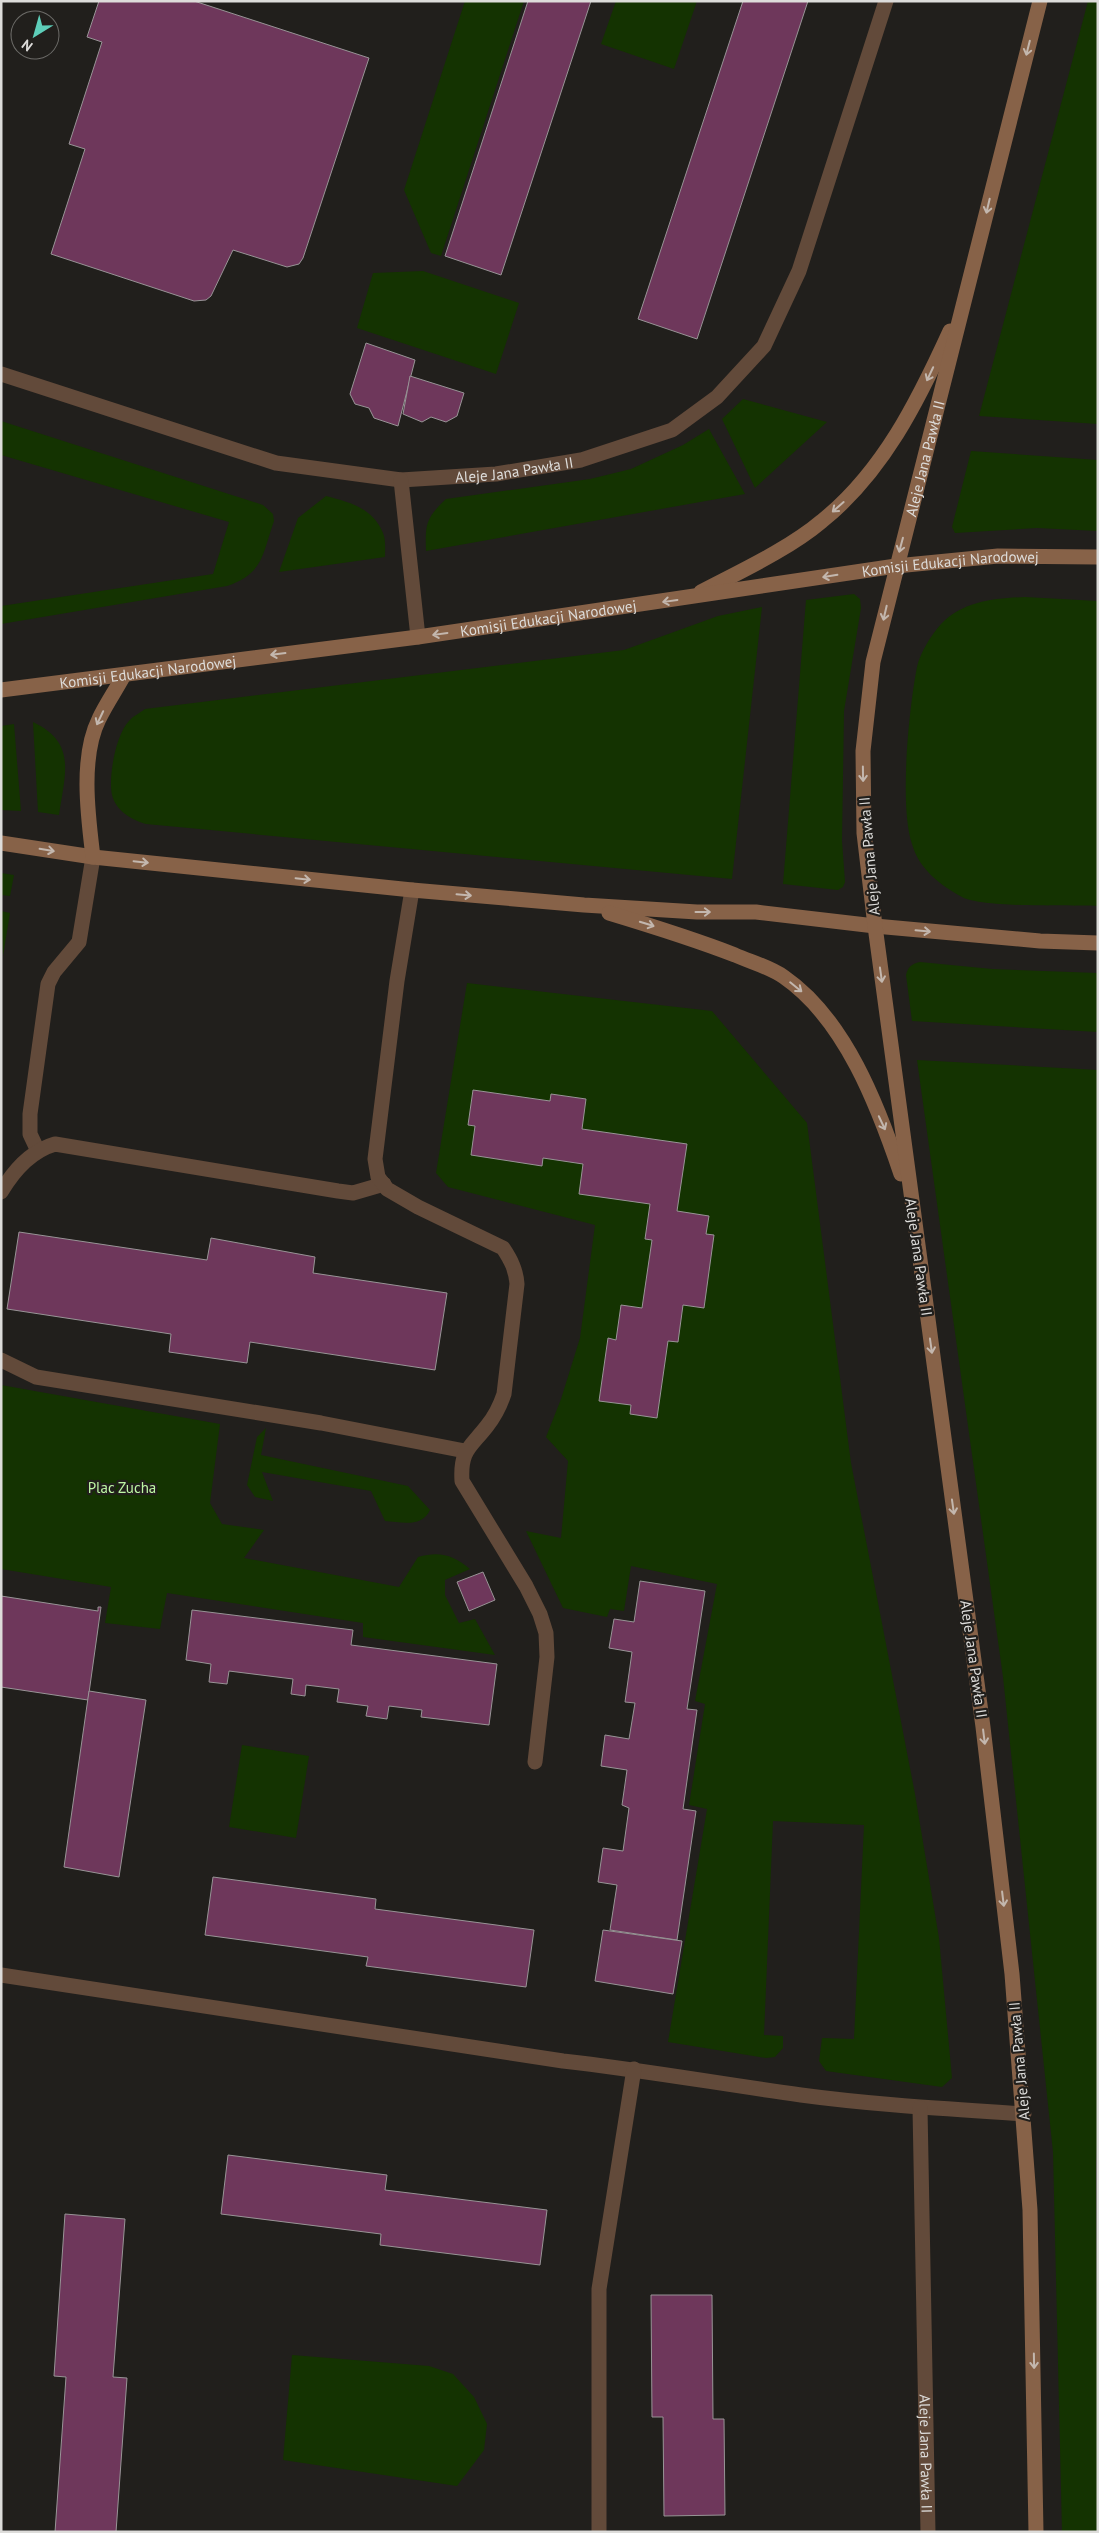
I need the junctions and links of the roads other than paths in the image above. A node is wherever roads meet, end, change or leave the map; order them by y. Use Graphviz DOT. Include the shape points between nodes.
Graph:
graph roads {
  1 [pos="886,1"];
  2 [pos="1040,1"];
  3 [pos="966,298"];
  4 [pos="1,374"];
  5 [pos="401,480"];
  6 [pos="1098,557"];
  7 [pos="896,566"];
  8 [pos="691,598"];
  9 [pos="418,637"];
  10 [pos="124,675"];
  11 [pos="1,690"];
  12 [pos="1,843"];
  13 [pos="92,857"];
  14 [pos="412,890"];
  15 [pos="584,905"];
  16 [pos="875,926"];
  17 [pos="1098,943"];
  18 [pos="38,1151"];
  19 [pos="384,1184"];
  20 [pos="1,1192"];
  21 [pos="913,1211"];
  22 [pos="1,1360"];
  23 [pos="465,1451"];
  24 [pos="535,1762"];
  25 [pos="1,1975"];
  26 [pos="634,2069"];
  27 [pos="920,2108"];
  28 [pos="1024,2114"];
  29 [pos="599,2532"];
  30 [pos="928,2532"];
  31 [pos="1036,2532"];
  1 -- 5 [label="street, Aleje Jana Pawła II" via="799,270 764,346 717,397 672,430 581,460 496,474"];
  2 -- 3 [label="main road, Aleje Jana Pawła II, one-way"];
  3 -- 7 [label="main road, Aleje Jana Pawła II, one-way"];
  3 -- 8 [label="main road, one-way" via="924,389 889,448 846,500 800,536"];
  4 -- 5 [label="street" via="276,463"];
  5 -- 9 [label="street"];
  6 -- 7 [label="main road, Komisji Edukacji Narodowej" via="998,556"];
  7 -- 8 [label="main road, Komisji Edukacji Narodowej, one-way"];
  7 -- 16 [label="main road, Aleje Jana Pawła II, one-way" via="873,662 863,751 864,833"];
  8 -- 9 [label="main road, Komisji Edukacji Narodowej, one-way"];
  9 -- 10 [label="main road, Komisji Edukacji Narodowej, one-way"];
  10 -- 11 [label="main road, Komisji Edukacji Narodowej"];
  10 -- 13 [label="main road, one-way" via="98,720 88,761"];
  12 -- 13 [label="main road, one-way"];
  13 -- 14 [label="main road, one-way"];
  13 -- 18 [label="street" via="80,942 48,984 30,1114 30,1134"];
  14 -- 15 [label="main road, one-way"];
  14 -- 19 [label="street" via="375,1158 378,1176"];
  15 -- 16 [label="main road, one-way" via="756,912"];
  15 -- 21 [label="main road, one-way" via="698,940 756,963 783,976 812,1000 850,1054 888,1134"];
  16 -- 17 [label="main road, one-way"];
  16 -- 21 [label="main road, Aleje Jana Pawła II, one-way"];
  18 -- 19 [label="street" via="55,1144 74,1145 353,1193"];
  18 -- 20 [label="street" via="16,1171"];
  19 -- 23 [label="street" via="418,1208 503,1248 516,1274 504,1394 498,1410"];
  21 -- 28 [label="main road, Aleje Jana Pawła II, one-way" via="983,1727 1012,1974"];
  22 -- 23 [label="street" via="36,1377 321,1423"];
  23 -- 24 [label="street" via="462,1481 526,1586 546,1633 547,1657"];
  25 -- 26 [label="street" via="563,2061"];
  26 -- 27 [label="street" via="802,2095"];
  26 -- 29 [label="street" via="599,2289"];
  27 -- 28 [label="street"];
  27 -- 30 [label="street, Aleje Jana Pawła II"];
  28 -- 31 [label="main road, Aleje Jana Pawła II, one-way" via="1033,2312"];
}
